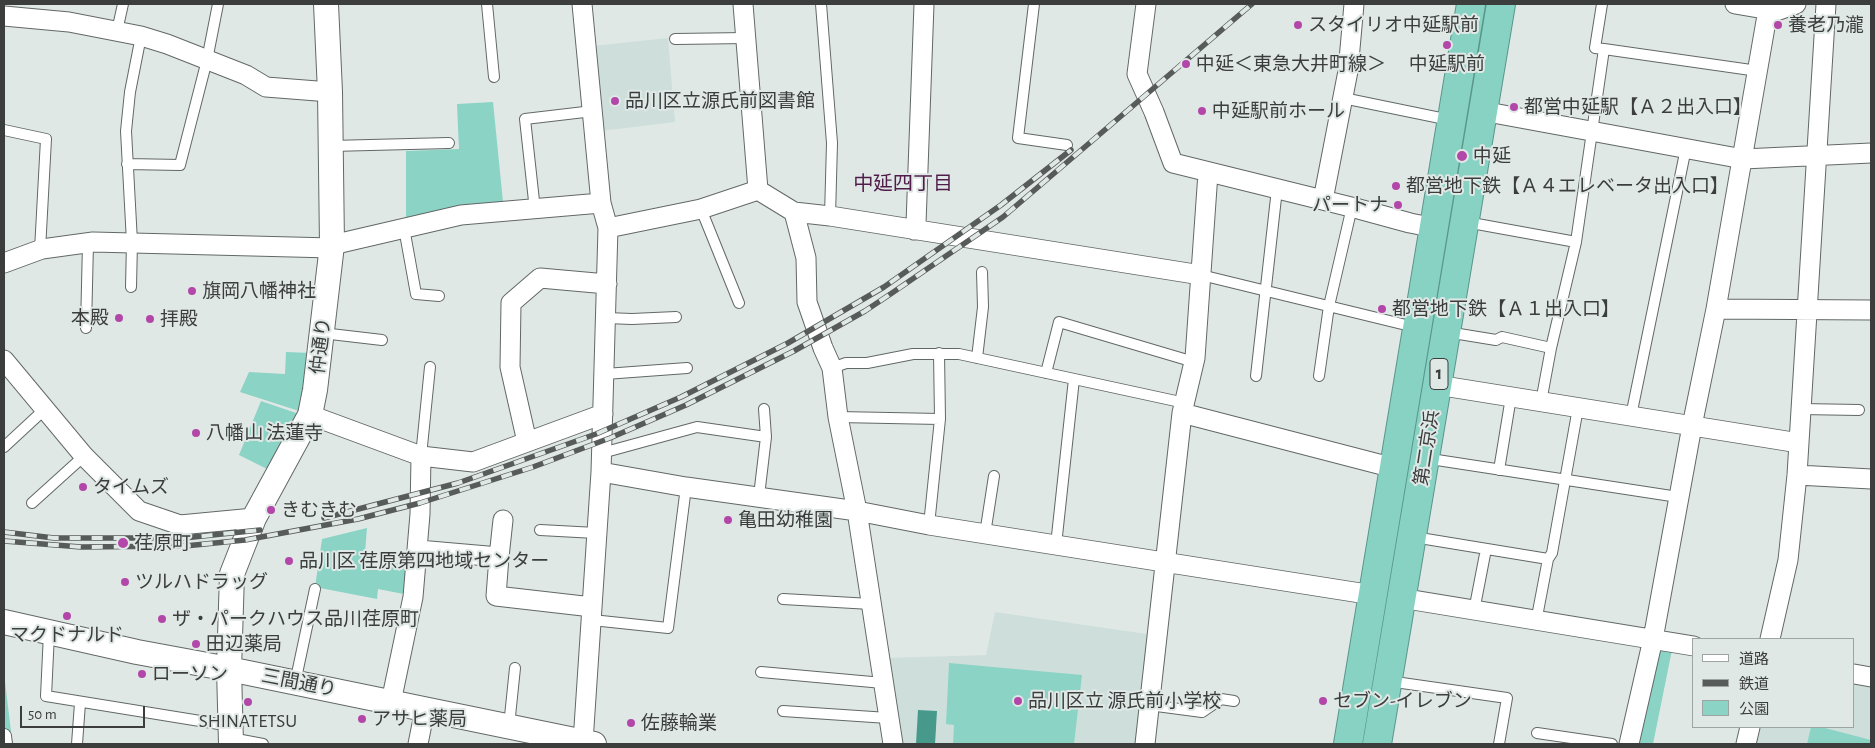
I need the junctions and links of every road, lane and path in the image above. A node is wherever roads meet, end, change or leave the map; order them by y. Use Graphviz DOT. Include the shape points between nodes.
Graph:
graph roads {
  1 [pos="123,4"];
  2 [pos="218,4"];
  3 [pos="326,4"];
  4 [pos="487,4"];
  5 [pos="582,4"];
  6 [pos="743,4"];
  7 [pos="821,4"];
  8 [pos="924,4"];
  9 [pos="1034,4"];
  10 [pos="1145,4"];
  11 [pos="1354,4"];
  12 [pos="1471,4"];
  13 [pos="1501,4"];
  14 [pos="1602,4"];
  15 [pos="1735,4"];
  16 [pos="1796,4"];
  17 [pos="1826,4"];
  18 [pos="1768,7"];
  19 [pos="4,16"];
  20 [pos="118,32"];
  21 [pos="141,36"];
  22 [pos="746,38"];
  23 [pos="675,39"];
  24 [pos="1604,49"];
  25 [pos="207,60"];
  26 [pos="1758,71"];
  27 [pos="494,77"];
  28 [pos="330,92"];
  29 [pos="1343,98"];
  30 [pos="593,111"];
  31 [pos="1482,111"];
  32 [pos="1452,120"];
  33 [pos="4,130"];
  34 [pos="1593,133"];
  35 [pos="449,143"];
  36 [pos="1067,145"];
  37 [pos="331,146"];
  38 [pos="1686,148"];
  39 [pos="1871,153"];
  40 [pos="1817,156"];
  41 [pos="1743,159"];
  42 [pos="126,164"];
  43 [pos="1208,173"];
  44 [pos="1277,189"];
  45 [pos="758,190"];
  46 [pos="1323,200"];
  47 [pos="601,203"];
  48 [pos="1352,207"];
  49 [pos="701,209"];
  50 [pos="535,210"];
  51 [pos="794,212"];
  52 [pos="830,216"];
  53 [pos="1477,224"];
  54 [pos="404,228"];
  55 [pos="608,228"];
  56 [pos="1435,228"];
  57 [pos="914,230"];
  58 [pos="132,242"];
  59 [pos="1576,242"];
  60 [pos="88,243"];
  61 [pos="332,246"];
  62 [pos="40,250"];
  63 [pos="4,263"];
  64 [pos="982,272"];
  65 [pos="1201,275"];
  66 [pos="607,284"];
  67 [pos="131,287"];
  68 [pos="1266,290"];
  69 [pos="439,296"];
  70 [pos="739,304"];
  71 [pos="1329,306"];
  72 [pos="1716,309"];
  73 [pos="1808,309"];
  74 [pos="1871,310"];
  75 [pos="676,317"];
  76 [pos="606,318"];
  77 [pos="1402,324"];
  78 [pos="86,328"];
  79 [pos="1446,332"];
  80 [pos="322,333"];
  81 [pos="382,340"];
  82 [pos="1551,348"];
  83 [pos="939,353"];
  84 [pos="977,358"];
  85 [pos="4,360"];
  86 [pos="1194,362"];
  87 [pos="430,367"];
  88 [pos="687,368"];
  89 [pos="832,368"];
  90 [pos="1046,373"];
  91 [pos="605,374"];
  92 [pos="1256,376"];
  93 [pos="1319,376"];
  94 [pos="1074,379"];
  95 [pos="1437,385"];
  96 [pos="1511,397"];
  97 [pos="1541,402"];
  98 [pos="1183,408"];
  99 [pos="1578,408"];
  100 [pos="1801,408"];
  101 [pos="45,409"];
  102 [pos="764,409"];
  103 [pos="1859,410"];
  104 [pos="602,414"];
  105 [pos="310,415"];
  106 [pos="1631,416"];
  107 [pos="838,417"];
  108 [pos="940,418"];
  109 [pos="1692,426"];
  110 [pos="766,437"];
  111 [pos="527,442"];
  112 [pos="1799,444"];
  113 [pos="4,447"];
  114 [pos="602,453"];
  115 [pos="84,456"];
  116 [pos="421,456"];
  117 [pos="1437,460"];
  118 [pos="1394,468"];
  119 [pos="1499,470"];
  120 [pos="601,472"];
  121 [pos="1797,475"];
  122 [pos="994,476"];
  123 [pos="1871,479"];
  124 [pos="1566,480"];
  125 [pos="686,487"];
  126 [pos="759,496"];
  127 [pos="1678,497"];
  128 [pos="32,503"];
  129 [pos="857,511"];
  130 [pos="254,518"];
  131 [pos="503,520"];
  132 [pos="929,525"];
  133 [pos="540,530"];
  134 [pos="596,532"];
  135 [pos="986,534"];
  136 [pos="1426,539"];
  137 [pos="1056,545"];
  138 [pos="1486,549"];
  139 [pos="418,550"];
  140 [pos="499,557"];
  141 [pos="1548,559"];
  142 [pos="1165,563"];
  143 [pos="315,589"];
  144 [pos="1373,596"];
  145 [pos="1400,598"];
  146 [pos="783,599"];
  147 [pos="871,604"];
  148 [pos="1474,611"];
  149 [pos="592,613"];
  150 [pos="4,622"];
  151 [pos="1536,622"];
  152 [pos="49,633"];
  153 [pos="1770,638"];
  154 [pos="1653,639"];
  155 [pos="1692,646"];
  156 [pos="515,668"];
  157 [pos="229,669"];
  158 [pos="761,672"];
  159 [pos="1855,674"];
  160 [pos="1871,677"];
  161 [pos="295,682"];
  162 [pos="883,683"];
  163 [pos="1402,683"];
  164 [pos="1234,701"];
  165 [pos="391,702"];
  166 [pos="80,703"];
  167 [pos="1149,705"];
  168 [pos="425,709"];
  169 [pos="783,711"];
  170 [pos="888,718"];
  171 [pos="1750,728"];
  172 [pos="515,730"];
  173 [pos="1537,733"];
  174 [pos="4,736"];
  175 [pos="231,736"];
  176 [pos="1575,741"];
  177 [pos="588,743"];
  178 [pos="5,744"];
  179 [pos="77,744"];
  180 [pos="263,744"];
  181 [pos="418,744"];
  182 [pos="893,744"];
  183 [pos="1145,744"];
  184 [pos="1348,744"];
  185 [pos="1377,744"];
  186 [pos="1500,744"];
  187 [pos="1612,744"];
  188 [pos="1629,744"];
  189 [pos="1746,744"];
  1 -- 20 [label="lane"];
  2 -- 25 [label="lane"];
  3 -- 28 [label="street, 仲通り"];
  4 -- 27 [label="lane"];
  5 -- 30 [label="street"];
  6 -- 22 [label="street"];
  7 -- 52 [label="lane" via="832,143"];
  8 -- 57 [label="street"];
  9 -- 36 [label="lane" via="1018,138"];
  10 -- 43 [label="street" via="1137,74 1172,163"];
  11 -- 29 [label="street"];
  12 -- 32 [label="highway, 第二京浜 / 1"];
  13 -- 31 [label="highway, 第二京浜 / 1"];
  14 -- 24 [label="lane" via="1595,48"];
  15 -- 18 [label="street"];
  16 -- 18 [label="street" via="1776,11"];
  17 -- 40 [label="street"];
  18 -- 26 [label="street"];
  19 -- 20 [label="street" via="69,22"];
  20 -- 21 [label="street"];
  21 -- 25 [label="street"];
  21 -- 42 [label="lane" via="130,92"];
  22 -- 23 [label="lane"];
  22 -- 45 [label="street"];
  24 -- 26 [label="lane"];
  24 -- 34 [label="lane"];
  25 -- 28 [label="street" via="246,75 266,88"];
  25 -- 42 [label="lane" via="180,165"];
  26 -- 41 [label="street"];
  28 -- 37 [label="street, 仲通り"];
  29 -- 32 [label="lane"];
  29 -- 46 [label="street"];
  30 -- 47 [label="street"];
  30 -- 50 [label="lane" via="525,119"];
  31 -- 34 [label="street"];
  31 -- 79 [label="highway, 第二京浜 / 1"];
  32 -- 56 [label="highway, 第二京浜 / 1"];
  33 -- 62 [label="lane" via="46,139"];
  34 -- 38 [label="street"];
  34 -- 59 [label="lane"];
  35 -- 37 [label="lane"];
  37 -- 61 [label="street, 仲通り"];
  38 -- 41 [label="street"];
  38 -- 106 [label="lane"];
  39 -- 40 [label="street"];
  40 -- 41 [label="street"];
  40 -- 73 [label="street"];
  41 -- 72 [label="street"];
  42 -- 58 [label="lane"];
  43 -- 44 [label="street"];
  43 -- 65 [label="street"];
  44 -- 46 [label="street"];
  44 -- 68 [label="lane"];
  45 -- 49 [label="street"];
  45 -- 51 [label="street"];
  46 -- 48 [label="street"];
  47 -- 50 [label="street"];
  47 -- 55 [label="street"];
  48 -- 56 [label="street"];
  48 -- 71 [label="lane"];
  49 -- 55 [label="street"];
  49 -- 70 [label="lane"];
  50 -- 54 [label="street" via="462,215"];
  51 -- 52 [label="street"];
  51 -- 89 [label="street" via="806,258 807,302"];
  52 -- 57 [label="street"];
  53 -- 59 [label="lane"];
  54 -- 61 [label="street"];
  54 -- 69 [label="lane" via="416,294"];
  55 -- 66 [label="street"];
  56 -- 118 [label="highway, 第二京浜 / 1"];
  57 -- 65 [label="street"];
  58 -- 60 [label="street"];
  58 -- 61 [label="street"];
  58 -- 67 [label="lane"];
  59 -- 82 [label="lane"];
  60 -- 62 [label="street"];
  60 -- 78 [label="lane"];
  61 -- 80 [label="street, 仲通り"];
  62 -- 63 [label="street"];
  64 -- 84 [label="lane" via="983,307"];
  65 -- 68 [label="lane"];
  65 -- 86 [label="street"];
  66 -- 76 [label="street"];
  66 -- 111 [label="street" via="540,278 511,303 510,367"];
  68 -- 71 [label="lane"];
  68 -- 92 [label="lane"];
  71 -- 77 [label="lane"];
  71 -- 93 [label="lane"];
  72 -- 73 [label="street"];
  72 -- 109 [label="street"];
  73 -- 74 [label="street"];
  73 -- 100 [label="street"];
  75 -- 76 [label="lane"];
  76 -- 91 [label="street"];
  79 -- 82 [label="lane" via="1496,340 1502,337"];
  79 -- 95 [label="highway, 第二京浜 / 1"];
  80 -- 81 [label="lane"];
  80 -- 105 [label="street, 仲通り"];
  82 -- 97 [label="lane"];
  83 -- 84 [label="lane"];
  83 -- 89 [label="lane" via="867,363 846,362"];
  83 -- 108 [label="lane"];
  84 -- 90 [label="lane"];
  85 -- 101 [label="street"];
  86 -- 90 [label="lane" via="1059,322"];
  86 -- 98 [label="street"];
  87 -- 116 [label="lane"];
  88 -- 91 [label="lane"];
  89 -- 107 [label="street"];
  90 -- 94 [label="lane"];
  91 -- 104 [label="street"];
  94 -- 98 [label="lane"];
  94 -- 137 [label="lane"];
  95 -- 96 [label="street"];
  95 -- 145 [label="highway, 第二京浜 / 1"];
  96 -- 97 [label="street"];
  96 -- 119 [label="lane"];
  97 -- 99 [label="street"];
  98 -- 118 [label="street"];
  98 -- 142 [label="street"];
  99 -- 106 [label="street"];
  99 -- 124 [label="lane"];
  100 -- 103 [label="lane"];
  100 -- 112 [label="street"];
  101 -- 113 [label="lane"];
  101 -- 115 [label="street"];
  102 -- 110 [label="lane"];
  104 -- 111 [label="street"];
  104 -- 114 [label="street"];
  105 -- 116 [label="street"];
  105 -- 130 [label="street, 仲通り"];
  106 -- 109 [label="street"];
  107 -- 108 [label="lane"];
  107 -- 129 [label="street"];
  108 -- 132 [label="lane"];
  109 -- 112 [label="street"];
  109 -- 127 [label="street"];
  110 -- 114 [label="lane" via="696,427"];
  110 -- 126 [label="lane"];
  111 -- 116 [label="street" via="473,462"];
  112 -- 121 [label="street"];
  114 -- 120 [label="street"];
  115 -- 128 [label="lane"];
  115 -- 130 [label="street" via="102,479 138,511 180,525"];
  116 -- 139 [label="street"];
  117 -- 119 [label="lane"];
  118 -- 144 [label="highway, 第二京浜 / 1"];
  119 -- 124 [label="lane"];
  120 -- 125 [label="street"];
  120 -- 134 [label="street"];
  121 -- 123 [label="street"];
  121 -- 153 [label="street" via="1788,560"];
  122 -- 135 [label="lane"];
  124 -- 127 [label="lane"];
  124 -- 141 [label="lane" via="1552,553"];
  125 -- 126 [label="street"];
  125 -- 149 [label="lane" via="668,628"];
  126 -- 129 [label="street"];
  127 -- 154 [label="street"];
  129 -- 132 [label="street"];
  129 -- 147 [label="street"];
  130 -- 157 [label="street, 仲通り" via="232,574"];
  131 -- 140 [label="street"];
  132 -- 135 [label="street"];
  133 -- 134 [label="lane"];
  134 -- 149 [label="street"];
  135 -- 137 [label="street"];
  136 -- 138 [label="lane"];
  137 -- 142 [label="street"];
  138 -- 141 [label="lane"];
  138 -- 148 [label="lane"];
  139 -- 140 [label="street"];
  139 -- 165 [label="street" via="413,596"];
  140 -- 149 [label="street" via="496,596"];
  141 -- 151 [label="lane"];
  142 -- 144 [label="street"];
  142 -- 167 [label="street"];
  143 -- 161 [label="lane"];
  144 -- 184 [label="highway, 第二京浜 / 1"];
  145 -- 148 [label="street"];
  145 -- 185 [label="highway, 第二京浜 / 1"];
  146 -- 147 [label="lane"];
  147 -- 162 [label="street"];
  148 -- 151 [label="street"];
  149 -- 177 [label="street"];
  150 -- 152 [label="street, 三間通り"];
  151 -- 154 [label="street"];
  152 -- 157 [label="street, 三間通り"];
  152 -- 166 [label="lane" via="46,696"];
  154 -- 155 [label="street"];
  154 -- 188 [label="street"];
  156 -- 172 [label="lane"];
  157 -- 161 [label="street, 三間通り"];
  157 -- 175 [label="street, 仲通り"];
  158 -- 162 [label="lane"];
  159 -- 160 [label="street"];
  161 -- 165 [label="street, 三間通り"];
  162 -- 170 [label="street"];
  163 -- 186 [label="lane" via="1507,698"];
  164 -- 167 [label="lane" via="1220,699 1202,712"];
  165 -- 168 [label="street, 三間通り"];
  166 -- 175 [label="lane"];
  166 -- 179 [label="lane"];
  167 -- 183 [label="street"];
  168 -- 172 [label="street, 三間通り"];
  168 -- 181 [label="street"];
  169 -- 170 [label="lane"];
  170 -- 182 [label="street"];
  171 -- 189 [label="street"];
  172 -- 177 [label="street, 三間通り"];
  173 -- 176 [label="lane"];
  174 -- 178 [label="street"];
  175 -- 180 [label="lane"];
  176 -- 187 [label="lane"];
}
